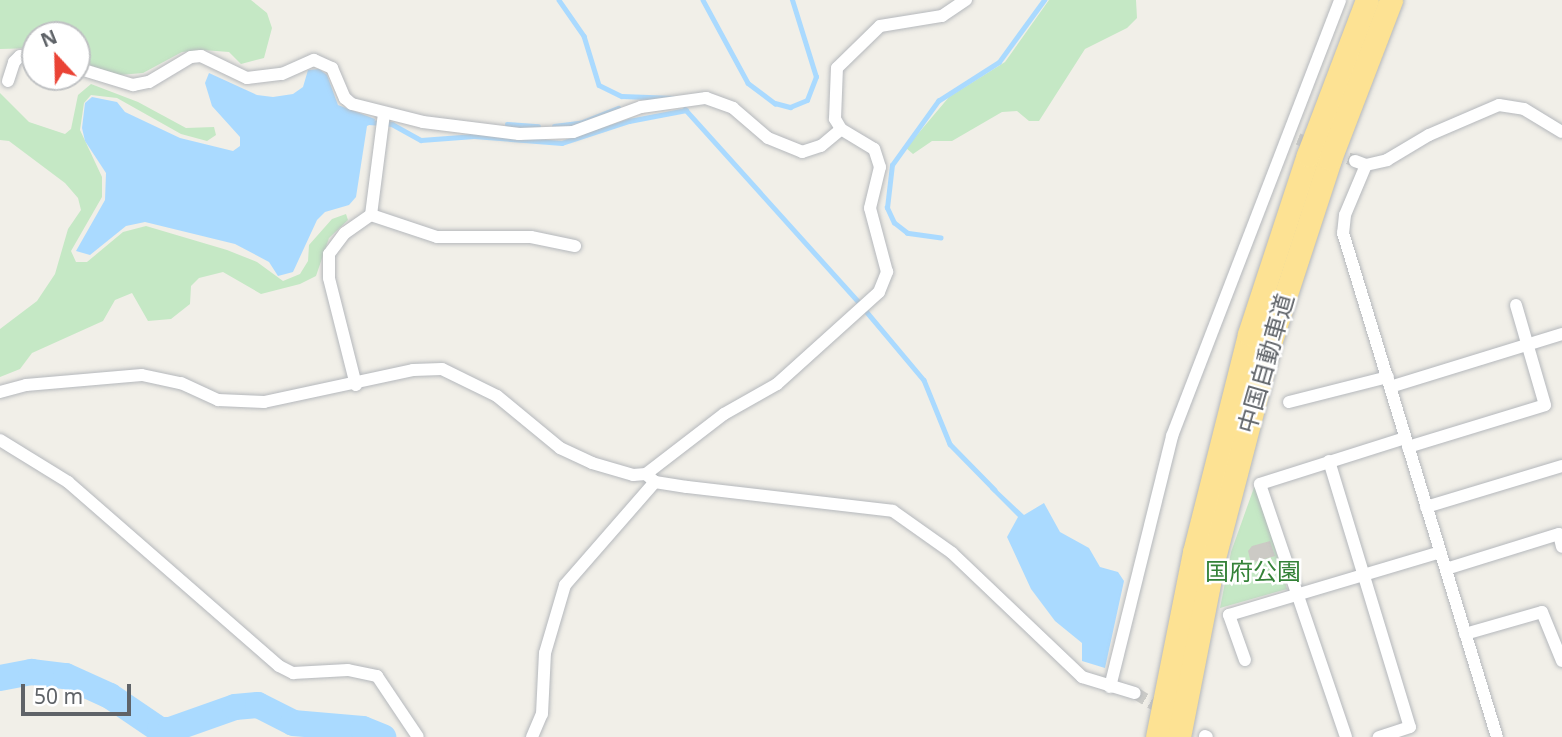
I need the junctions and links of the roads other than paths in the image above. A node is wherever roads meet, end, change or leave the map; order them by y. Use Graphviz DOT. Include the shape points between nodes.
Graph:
graph roads {
  1 [pos="967,0"];
  2 [pos="1340,0"];
  3 [pos="1367,0"];
  4 [pos="1391,0"];
  5 [pos="21,57"];
  6 [pos="91,72"];
  7 [pos="8,81"];
  8 [pos="384,113"];
  9 [pos="841,129"];
  10 [pos="1562,132"];
  11 [pos="1285,134"];
  12 [pos="1298,139"];
  13 [pos="371,215"];
  14 [pos="575,246"];
  15 [pos="1516,306"];
  16 [pos="1562,334"];
  17 [pos="1528,344"];
  18 [pos="1389,382"];
  19 [pos="356,385"];
  20 [pos="0,392"];
  21 [pos="1289,402"];
  22 [pos="0,440"];
  23 [pos="1406,442"];
  24 [pos="1329,461"];
  25 [pos="1562,466"];
  26 [pos="651,478"];
  27 [pos="1426,507"];
  28 [pos="1562,547"];
  29 [pos="1440,552"];
  30 [pos="1446,569"];
  31 [pos="1364,575"];
  32 [pos="1297,595"];
  33 [pos="1465,634"];
  34 [pos="1245,660"];
  35 [pos="1562,661"];
  36 [pos="1110,687"];
  37 [pos="1135,693"];
  38 [pos="418,737"];
  39 [pos="532,737"];
  40 [pos="1157,737"];
  41 [pos="1180,737"];
  42 [pos="1346,737"];
  43 [pos="1379,737"];
  44 [pos="1497,737"];
  1 -- 9 [label="street" via="942,16 880,26 846,55 834,79 835,119"];
  2 -- 11 [label="street"];
  3 -- 40 [label="highway, 中国自動車道" via="1308,155 1249,334 1194,552"];
  4 -- 41 [label="highway, 中国自動車道" via="1329,159 1270,343 1214,558"];
  5 -- 7 [label="street" via="14,62"];
  6 -- 8 [label="street" via="133,85 149,82 191,57 201,56 247,78 282,74 314,60 332,68 345,98"];
  8 -- 9 [label="street" via="437,124 558,134 641,107 706,98 733,108 768,138 802,152 821,146"];
  8 -- 13 [label="street"];
  9 -- 26 [label="street" via="867,142 878,157 870,223 884,260 886,283 777,384 715,421"];
  10 -- 18 [label="street" via="1524,109 1499,105 1429,135 1387,160 1361,163 1343,233"];
  11 -- 12 [label="street"];
  11 -- 36 [label="street" via="1172,436"];
  13 -- 14 [label="street" via="437,237 531,237"];
  13 -- 19 [label="street" via="345,233 329,254 329,278"];
  15 -- 17 [label="street"];
  16 -- 17 [label="street"];
  17 -- 18 [label="street"];
  17 -- 23 [label="street" via="1545,405"];
  18 -- 21 [label="street"];
  18 -- 23 [label="street"];
  19 -- 20 [label="street" via="264,402 218,400 181,383 142,375 26,385"];
  19 -- 26 [label="street" via="413,370 442,369 497,396 560,448 602,466"];
  22 -- 38 [label="street" via="68,482 279,666 293,673 348,670 377,676"];
  23 -- 24 [label="street"];
  23 -- 27 [label="street"];
  24 -- 31 [label="street"];
  24 -- 32 [label="street" via="1260,484"];
  25 -- 27 [label="street"];
  26 -- 36 [label="street" via="893,511 952,553 1082,677"];
  26 -- 39 [label="street" via="565,585 545,653 542,714"];
  27 -- 29 [label="street"];
  28 -- 30 [label="street" via="1559,534"];
  29 -- 30 [label="street"];
  29 -- 31 [label="street"];
  30 -- 33 [label="street"];
  31 -- 32 [label="street"];
  31 -- 43 [label="street" via="1410,727"];
  32 -- 34 [label="street" via="1229,615"];
  32 -- 42 [label="street"];
  33 -- 35 [label="street" via="1542,612"];
  33 -- 44 [label="street"];
  36 -- 37 [label="street"];
}
